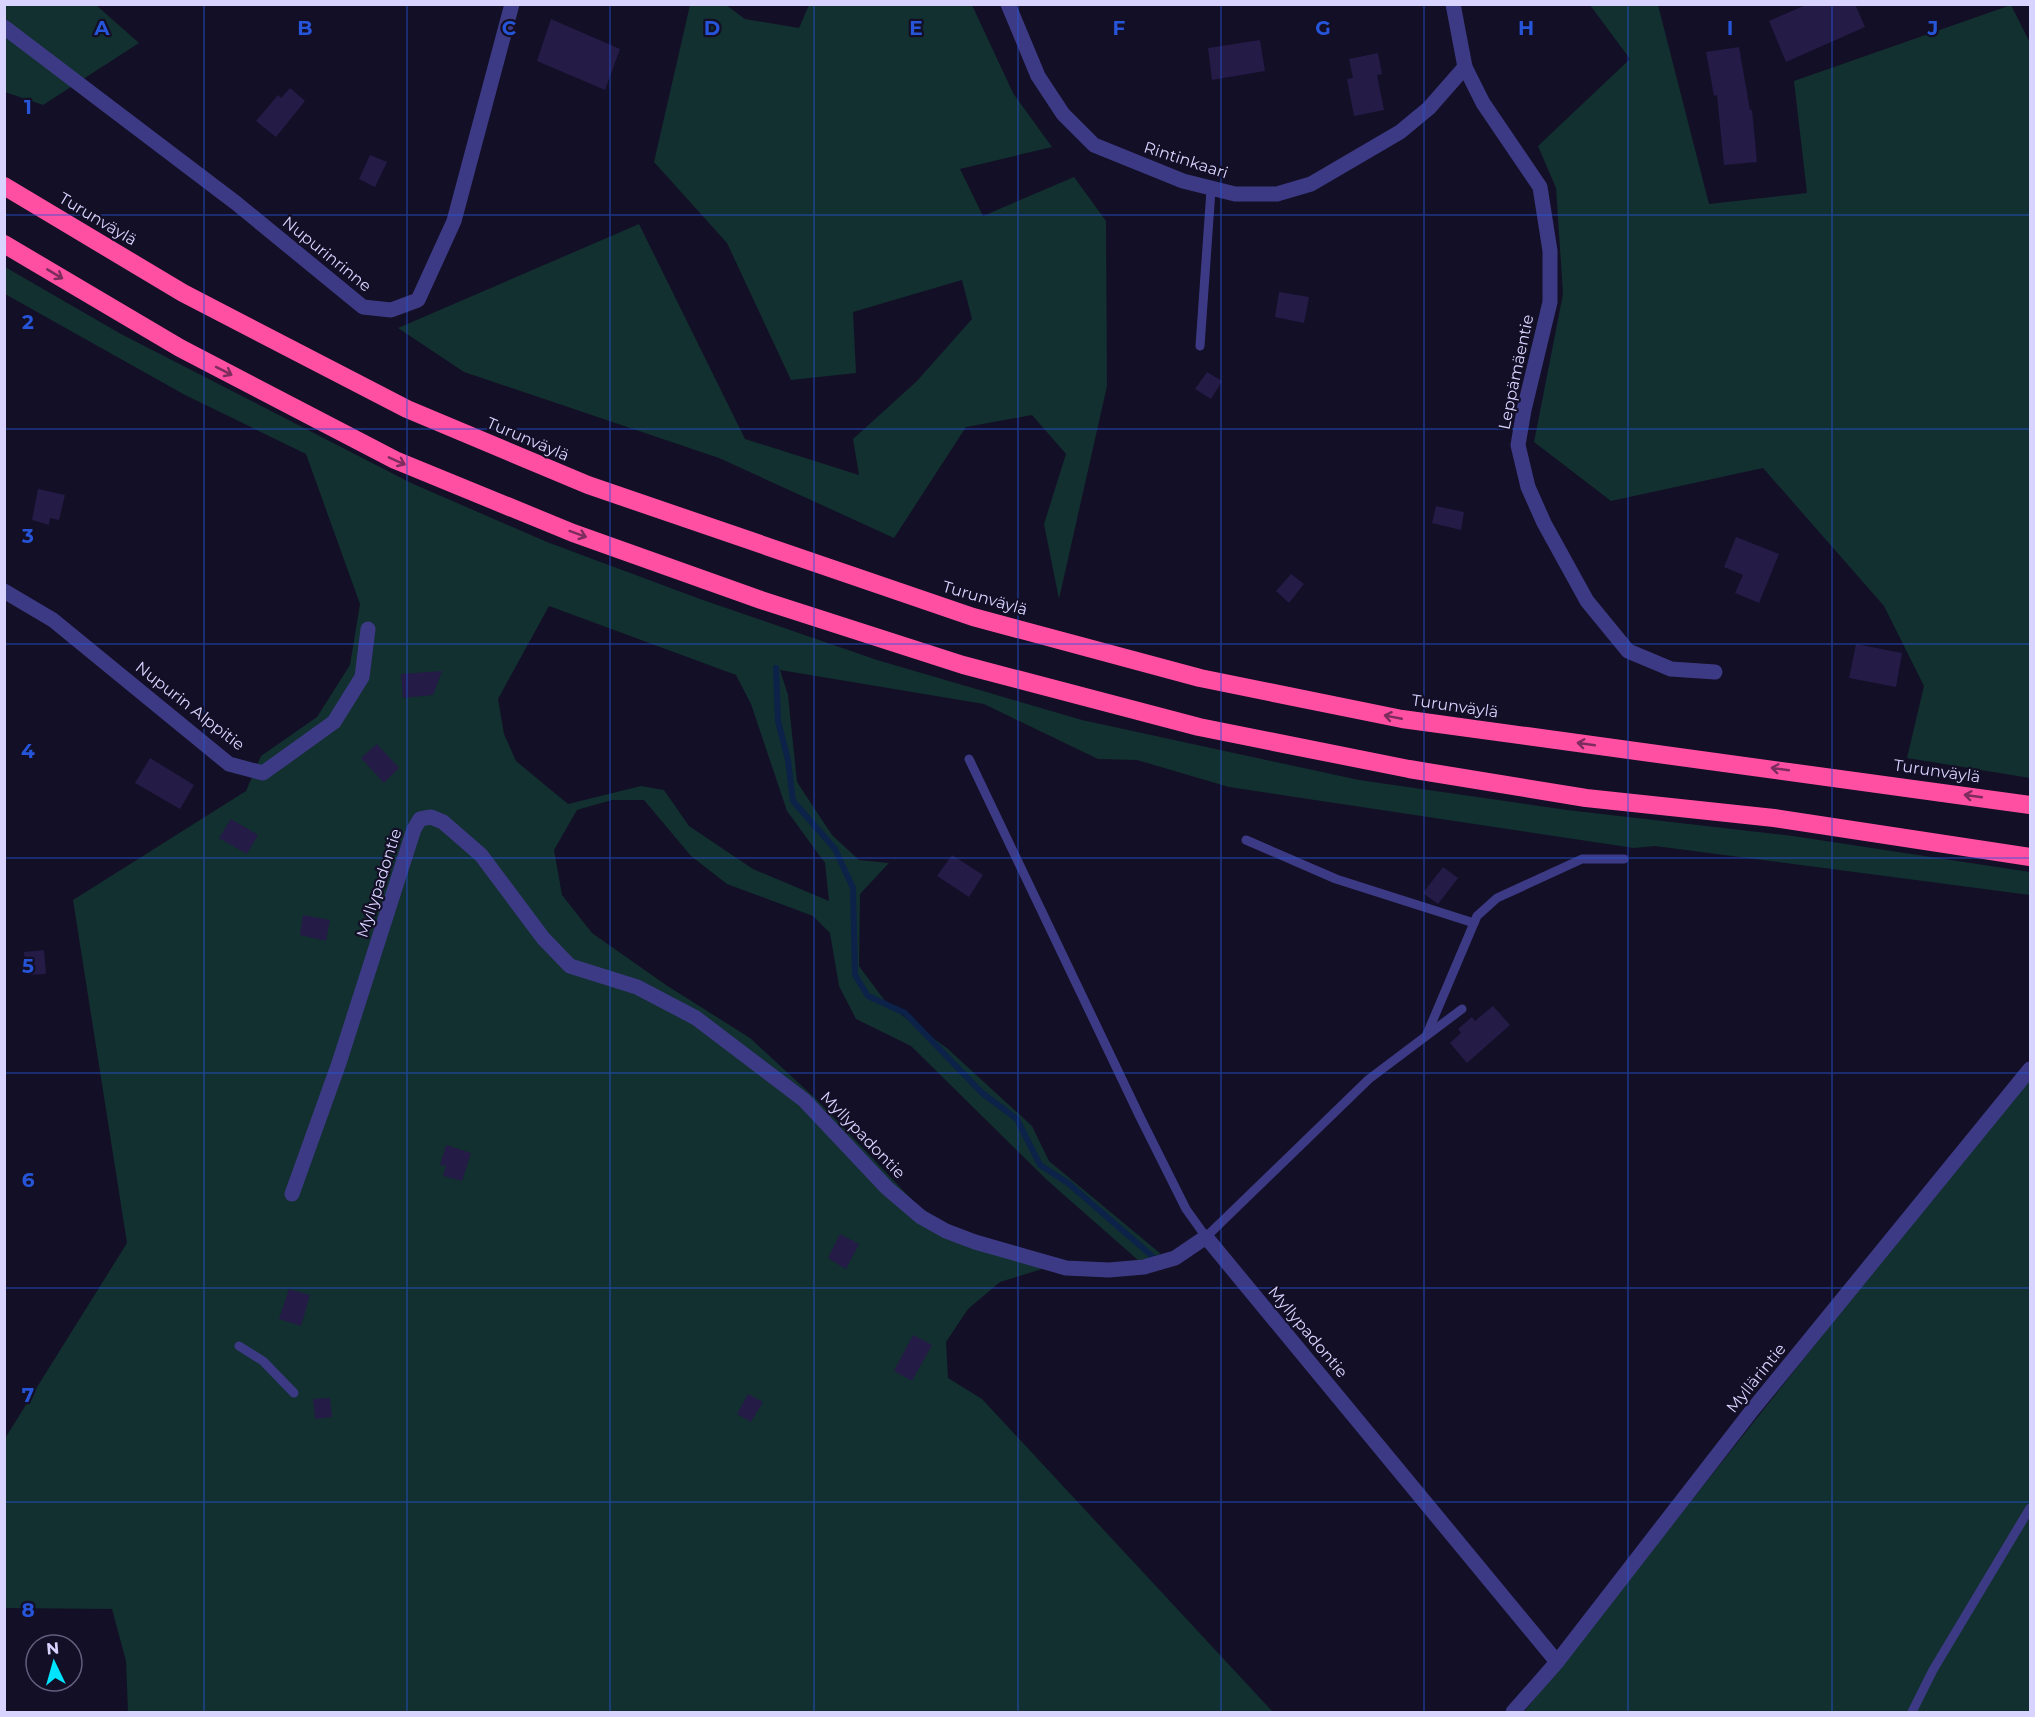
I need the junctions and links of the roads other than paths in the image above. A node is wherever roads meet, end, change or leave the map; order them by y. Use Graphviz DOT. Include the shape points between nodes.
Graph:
graph roads {
  1 [pos="512,4"];
  2 [pos="1008,4"];
  3 [pos="1453,4"];
  4 [pos="4,27"];
  5 [pos="1465,67"];
  6 [pos="4,186"];
  7 [pos="1211,190"];
  8 [pos="4,244"];
  9 [pos="1200,346"];
  10 [pos="4,591"];
  11 [pos="368,629"];
  12 [pos="1715,672"];
  13 [pos="969,759"];
  14 [pos="2031,805"];
  15 [pos="1246,840"];
  16 [pos="2031,857"];
  17 [pos="1624,859"];
  18 [pos="1474,923"];
  19 [pos="1462,1009"];
  20 [pos="1426,1036"];
  21 [pos="2031,1069"];
  22 [pos="292,1194"];
  23 [pos="1206,1237"];
  24 [pos="239,1346"];
  25 [pos="294,1393"];
  26 [pos="2031,1508"];
  27 [pos="1557,1662"];
  28 [pos="1513,1713"];
  29 [pos="1912,1713"];
  1 -- 4 [label="street, Nupurinrinne" via="454,221 418,300 391,310 363,307 236,203"];
  2 -- 7 [label="street, Rintinkaari" via="1038,76 1063,114 1094,145"];
  3 -- 5 [label="street, Leppämäentie"];
  5 -- 7 [label="street, Rintinkaari" via="1429,108 1400,132 1311,184 1277,195"];
  5 -- 12 [label="street, Leppämäentie" via="1483,103 1540,187 1550,251 1550,302 1518,445 1528,487 1587,601 1628,651 1671,669"];
  14 -- 6 [label="highway, Turunväylä, one-way" via="1402,719 1200,678 974,617 588,485 407,409 183,293"];
  7 -- 9 [label="lane"];
  8 -- 16 [label="highway, one-way" via="180,348 395,460 573,533 761,600 963,665 1199,727 1409,769 1586,798 1774,818"];
  10 -- 11 [label="street, Nupurin Alppitie" via="53,620 229,764 262,773 334,722 362,677"];
  13 -- 23 [label="lane" via="1140,1117 1186,1209"];
  15 -- 18 [label="lane" via="1336,879"];
  17 -- 18 [label="lane" via="1582,859 1497,898"];
  18 -- 20 [label="lane"];
  19 -- 20 [label="lane"];
  20 -- 23 [label="lane" via="1370,1079"];
  21 -- 27 [label="street, Myllärintie" via="1754,1408"];
  22 -- 23 [label="street, Myllypadontie" via="339,1063 414,829 420,819 432,817 481,855 543,938 570,966 637,987 696,1018 804,1100 887,1188 921,1217 946,1231 1066,1268 1109,1270 1144,1267 1175,1258"];
  23 -- 27 [label="street, Myllypadontie"];
  24 -- 25 [label="lane" via="262,1361"];
  26 -- 29 [label="lane"];
  27 -- 28 [label="street, Myllärintie"];
}
